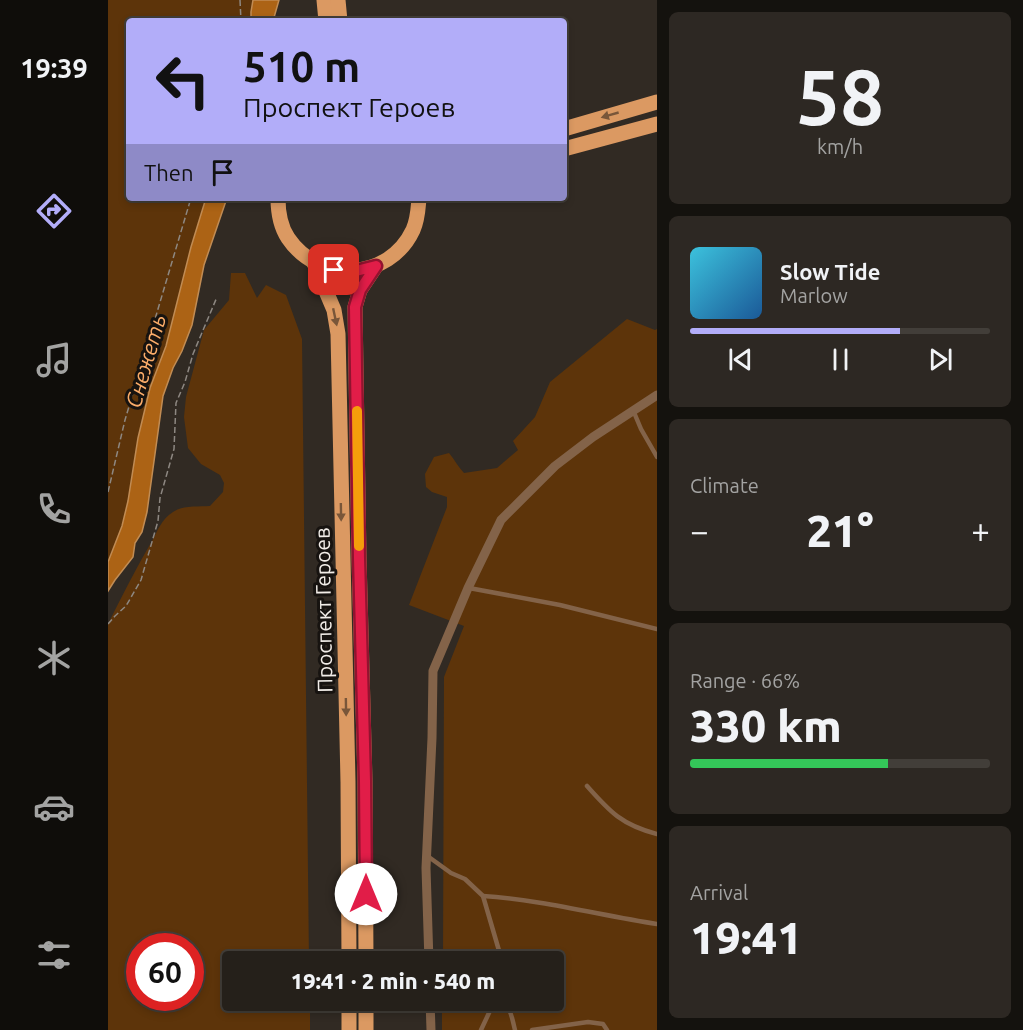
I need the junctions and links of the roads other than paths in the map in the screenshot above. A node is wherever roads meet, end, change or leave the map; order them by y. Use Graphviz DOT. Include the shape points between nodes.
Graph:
graph roads {
  1 [pos="324,0"];
  2 [pos="338,0"];
  3 [pos="326,18"];
  4 [pos="340,18"];
  5 [pos="657,102"];
  6 [pos="657,124"];
  7 [pos="567,128"];
  8 [pos="567,148"];
  9 [pos="278,201"];
  10 [pos="419,201"];
  11 [pos="426,201"];
  12 [pos="418,215"];
  13 [pos="314,263"];
  14 [pos="376,266"];
  15 [pos="657,395"];
  16 [pos="633,410"];
  17 [pos="657,457"];
  18 [pos="468,588"];
  19 [pos="657,629"];
  20 [pos="587,786"];
  21 [pos="657,834"];
  22 [pos="426,855"];
  23 [pos="483,896"];
  24 [pos="657,924"];
  25 [pos="349,951"];
  26 [pos="366,951"];
  27 [pos="429,951"];
  28 [pos="499,951"];
  29 [pos="349,1011"];
  30 [pos="366,1011"];
  31 [pos="430,1011"];
  32 [pos="490,1011"];
  33 [pos="509,1011"];
  34 [pos="349,1030"];
  35 [pos="366,1030"];
  36 [pos="431,1030"];
  37 [pos="481,1030"];
  38 [pos="515,1030"];
  39 [pos="532,1030"];
  40 [pos="607,1030"];
  1 -- 3 [label="main road"];
  2 -- 4 [label="main road"];
  5 -- 7 [label="main road, one-way"];
  6 -- 8 [label="main road"];
  9 -- 13 [label="main road, Проспект Героев" via="287,236"];
  10 -- 12 [label="main road, Проспект Героев"];
  11 -- 12 [label="main road"];
  12 -- 14 [label="main road, Проспект Героев" via="398,251"];
  13 -- 14 [label="main road, Проспект Героев" via="334,270 356,271"];
  13 -- 25 [label="main road, Проспект Героев, one-way" via="334,310 338,334"];
  14 -- 26 [label="main road, Проспект Героев" via="360,290 355,307"];
  15 -- 16 [label="street"];
  16 -- 17 [label="lane"];
  16 -- 18 [label="street" via="555,466 501,520"];
  18 -- 19 [label="lane"];
  18 -- 22 [label="street" via="433,671"];
  20 -- 21 [label="lane" via="624,822"];
  22 -- 23 [label="lane" via="465,879"];
  22 -- 27 [label="street"];
  23 -- 24 [label="lane"];
  23 -- 28 [label="lane"];
  29 -- 34 [label="main road"];
  30 -- 35 [label="main road"];
  31 -- 36 [label="street"];
  32 -- 37 [label="lane"];
  33 -- 38 [label="lane"];
  39 -- 40 [label="lane" via="588,1022 603,1024"];
}
